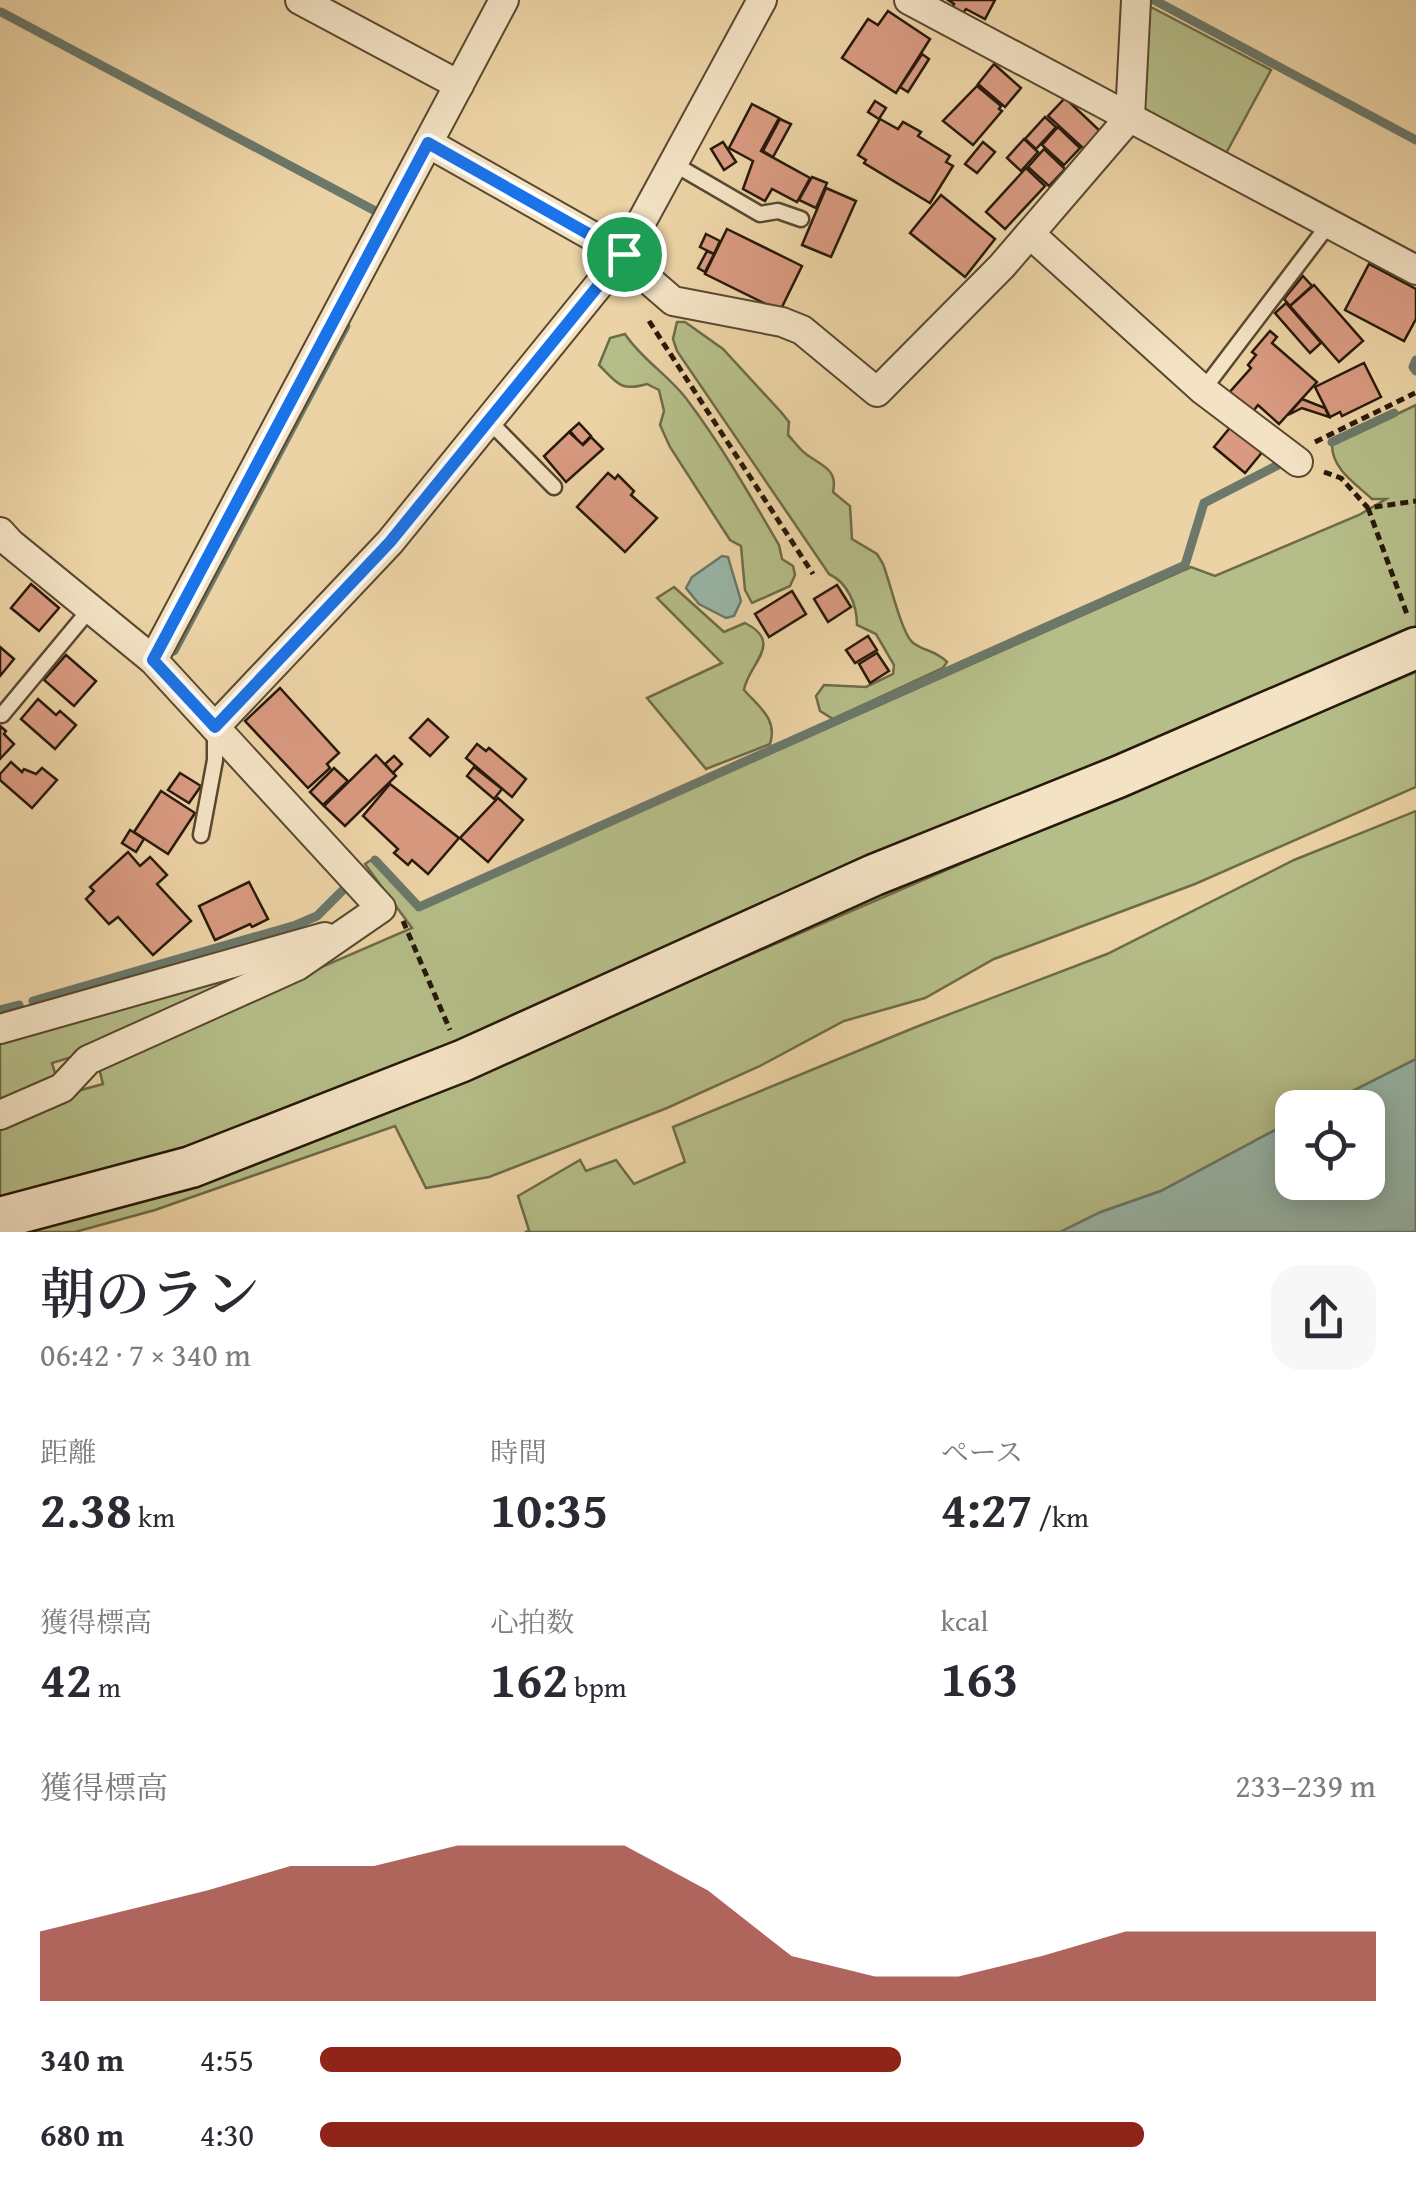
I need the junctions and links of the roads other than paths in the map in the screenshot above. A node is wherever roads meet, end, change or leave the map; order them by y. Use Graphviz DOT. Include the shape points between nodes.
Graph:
graph roads {
  1 [pos="300,0"];
  2 [pos="504,0"];
  3 [pos="762,0"];
  4 [pos="910,0"];
  5 [pos="1136,0"];
  6 [pos="459,85"];
  7 [pos="1130,117"];
  8 [pos="428,143"];
  9 [pos="674,164"];
  10 [pos="801,219"];
  11 [pos="1329,224"];
  12 [pos="1030,234"];
  13 [pos="623,256"];
  14 [pos="1416,270"];
  15 [pos="1204,390"];
  16 [pos="489,421"];
  17 [pos="1293,458"];
  18 [pos="554,488"];
  19 [pos="3,542"];
  20 [pos="90,609"];
  21 [pos="1412,631"];
  22 [pos="153,660"];
  23 [pos="2,715"];
  24 [pos="215,727"];
  25 [pos="201,835"];
  26 [pos="350,930"];
  27 [pos="0,1029"];
  28 [pos="0,1115"];
  29 [pos="0,1218"];
  1 -- 6 [label="street"];
  2 -- 6 [label="street"];
  3 -- 9 [label="street"];
  4 -- 7 [label="street"];
  5 -- 7 [label="street"];
  6 -- 8 [label="street"];
  7 -- 11 [label="street"];
  7 -- 12 [label="street"];
  8 -- 13 [label="street"];
  8 -- 22 [label="street"];
  9 -- 10 [label="lane" via="760,214 778,210"];
  9 -- 13 [label="street"];
  11 -- 14 [label="street"];
  11 -- 15 [label="lane"];
  12 -- 13 [label="street" via="878,392 802,330 673,300"];
  12 -- 15 [label="street"];
  13 -- 16 [label="street"];
  15 -- 17 [label="street"];
  16 -- 18 [label="lane"];
  16 -- 24 [label="street" via="390,542"];
  19 -- 20 [label="street"];
  20 -- 22 [label="street"];
  20 -- 23 [label="lane"];
  21 -- 29 [label="street" via="1118,778 874,875 462,1060 191,1167"];
  22 -- 24 [label="street"];
  24 -- 25 [label="lane"];
  24 -- 26 [label="street" via="381,908"];
  26 -- 27 [label="street"];
  26 -- 28 [label="street" via="297,966 88,1060 62,1088"];
}
